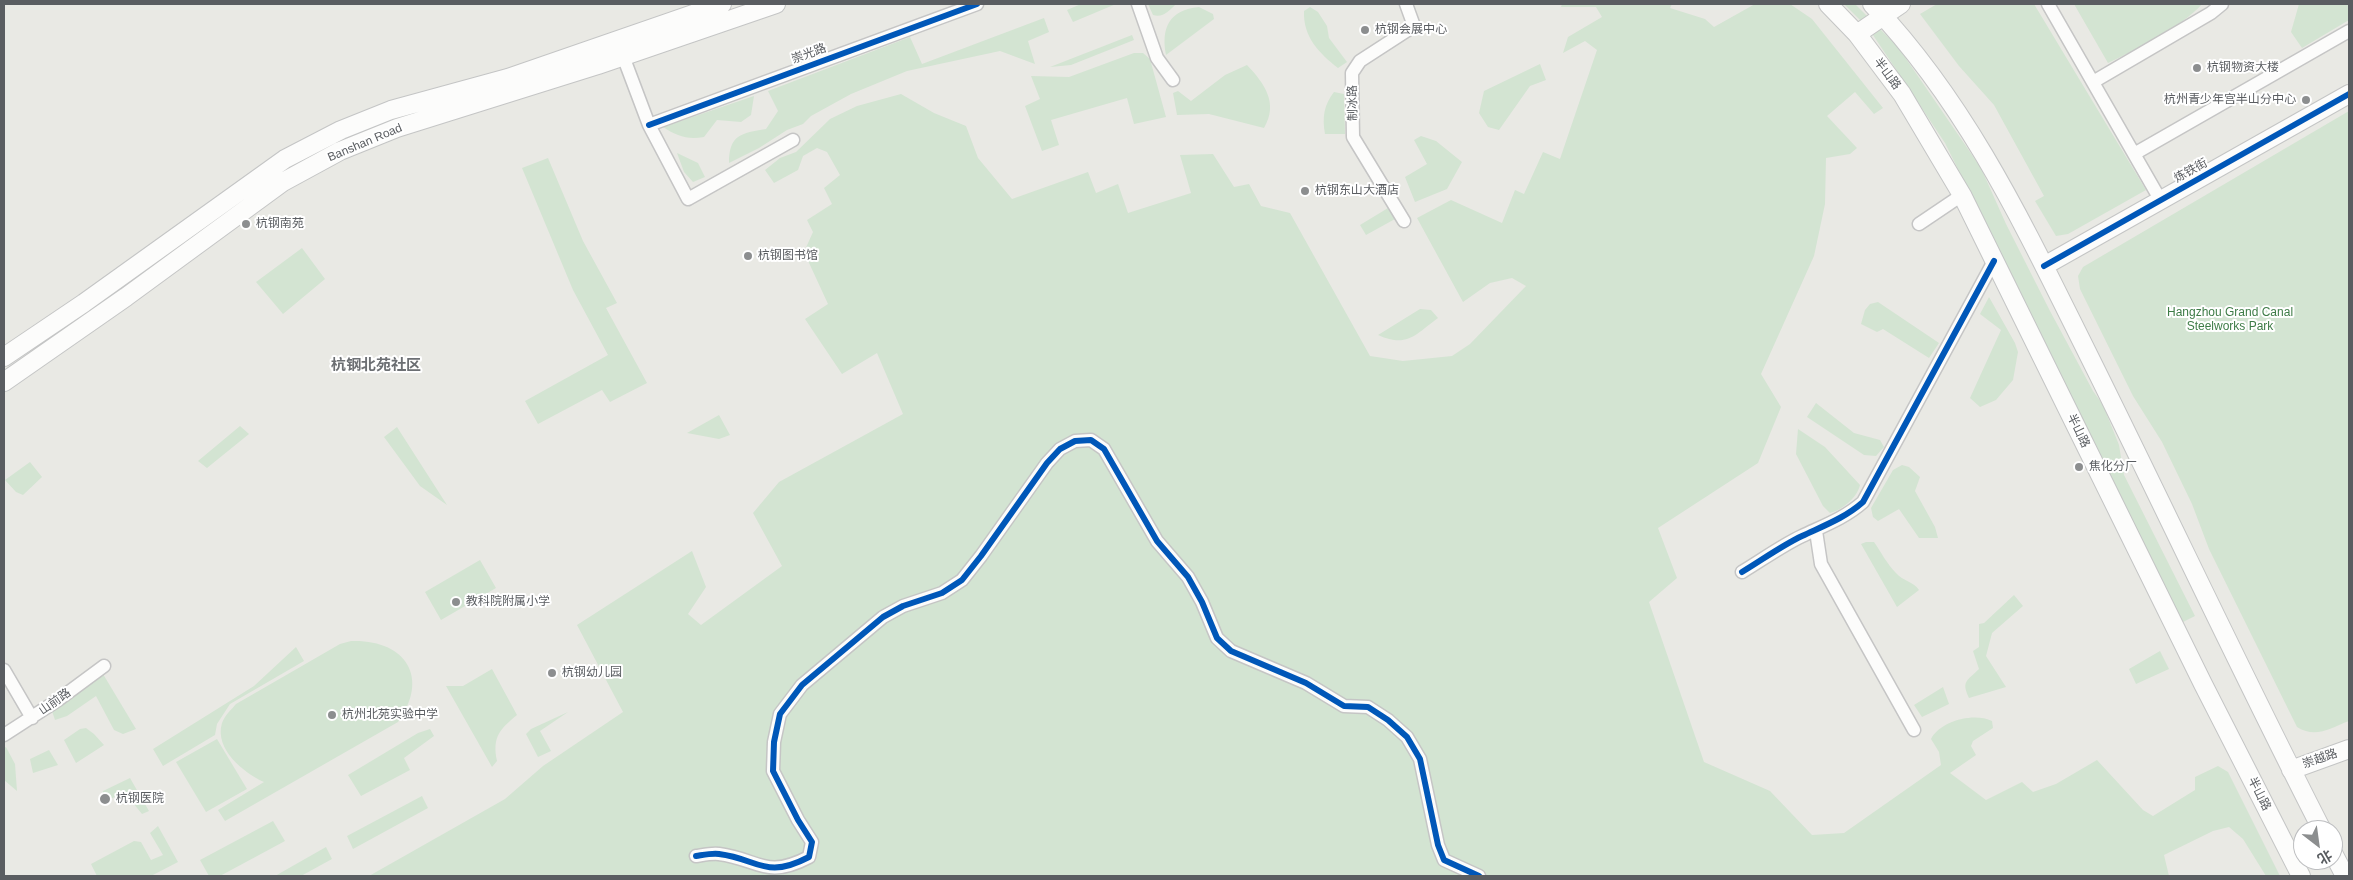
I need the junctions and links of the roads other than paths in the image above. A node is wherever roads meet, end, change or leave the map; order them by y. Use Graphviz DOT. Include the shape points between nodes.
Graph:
graph roads {
  1 [pos="722,4"];
  2 [pos="776,4"];
  3 [pos="977,4"];
  4 [pos="1138,4"];
  5 [pos="1406,4"];
  6 [pos="1900,4"];
  7 [pos="2048,4"];
  8 [pos="2222,4"];
  9 [pos="1838,7"];
  10 [pos="1878,9"];
  11 [pos="2349,31"];
  12 [pos="1857,34"];
  13 [pos="623,56"];
  14 [pos="1173,80"];
  15 [pos="2093,82"];
  16 [pos="2349,94"];
  17 [pos="649,124"];
  18 [pos="793,140"];
  19 [pos="2134,154"];
  20 [pos="1962,195"];
  21 [pos="2161,201"];
  22 [pos="1404,221"];
  23 [pos="1919,224"];
  24 [pos="1994,261"];
  25 [pos="2044,266"];
  26 [pos="6,351"];
  27 [pos="4,382"];
  28 [pos="1816,531"];
  29 [pos="1742,572"];
  30 [pos="104,666"];
  31 [pos="4,670"];
  32 [pos="32,718"];
  33 [pos="1914,730"];
  34 [pos="4,735"];
  35 [pos="2349,749"];
  36 [pos="2291,770"];
  37 [pos="2317,820"];
  38 [pos="696,856"];
  39 [pos="1479,876"];
  40 [pos="2301,876"];
  1 -- 26 [label="main road, Banshan Road" via="508,78 391,110 313,144 278,164 84,303"];
  2 -- 13 [label="main road, Banshan Road"];
  3 -- 17 [label="street, 崇光路"];
  4 -- 14 [label="street" via="1157,58"];
  5 -- 22 [label="street, 制冰路" via="1414,26 1360,61 1352,73 1353,137"];
  6 -- 10 [label="main road"];
  7 -- 15 [label="street"];
  8 -- 15 [label="street"];
  9 -- 12 [label="main road, 半山路"];
  10 -- 12 [label="main road"];
  10 -- 25 [label="main road" via="1942,87 1990,162"];
  11 -- 19 [label="street"];
  12 -- 20 [label="main road, 半山路" via="1902,94"];
  13 -- 17 [label="street"];
  13 -- 27 [label="main road, Banshan Road" via="397,128 340,151 283,182 126,298"];
  15 -- 19 [label="street"];
  16 -- 21 [label="main road, 炼铁街"];
  17 -- 18 [label="street" via="688,199"];
  19 -- 21 [label="street"];
  20 -- 23 [label="street"];
  20 -- 24 [label="main road, 半山路"];
  21 -- 25 [label="main road, 炼铁街"];
  24 -- 28 [label="street" via="1863,502"];
  24 -- 40 [label="main road, 半山路"];
  25 -- 36 [label="main road"];
  28 -- 29 [label="street"];
  28 -- 33 [label="street" via="1821,564"];
  30 -- 32 [label="street, 山前路"];
  31 -- 32 [label="street"];
  32 -- 34 [label="street, 山前路"];
  35 -- 36 [label="main road, 崇越路"];
  36 -- 37 [label="main road"];
  38 -- 39 [label="street" via="718,853 773,870 792,867 809,857 812,842 773,771 774,742 780,714 802,685 883,618 903,606 942,593 962,580 1047,463 1060,449 1075,441 1091,440 1104,449 1157,541 1188,577 1217,638 1231,652 1306,683 1344,706 1368,707 1407,737 1420,759 1444,860"];
}
